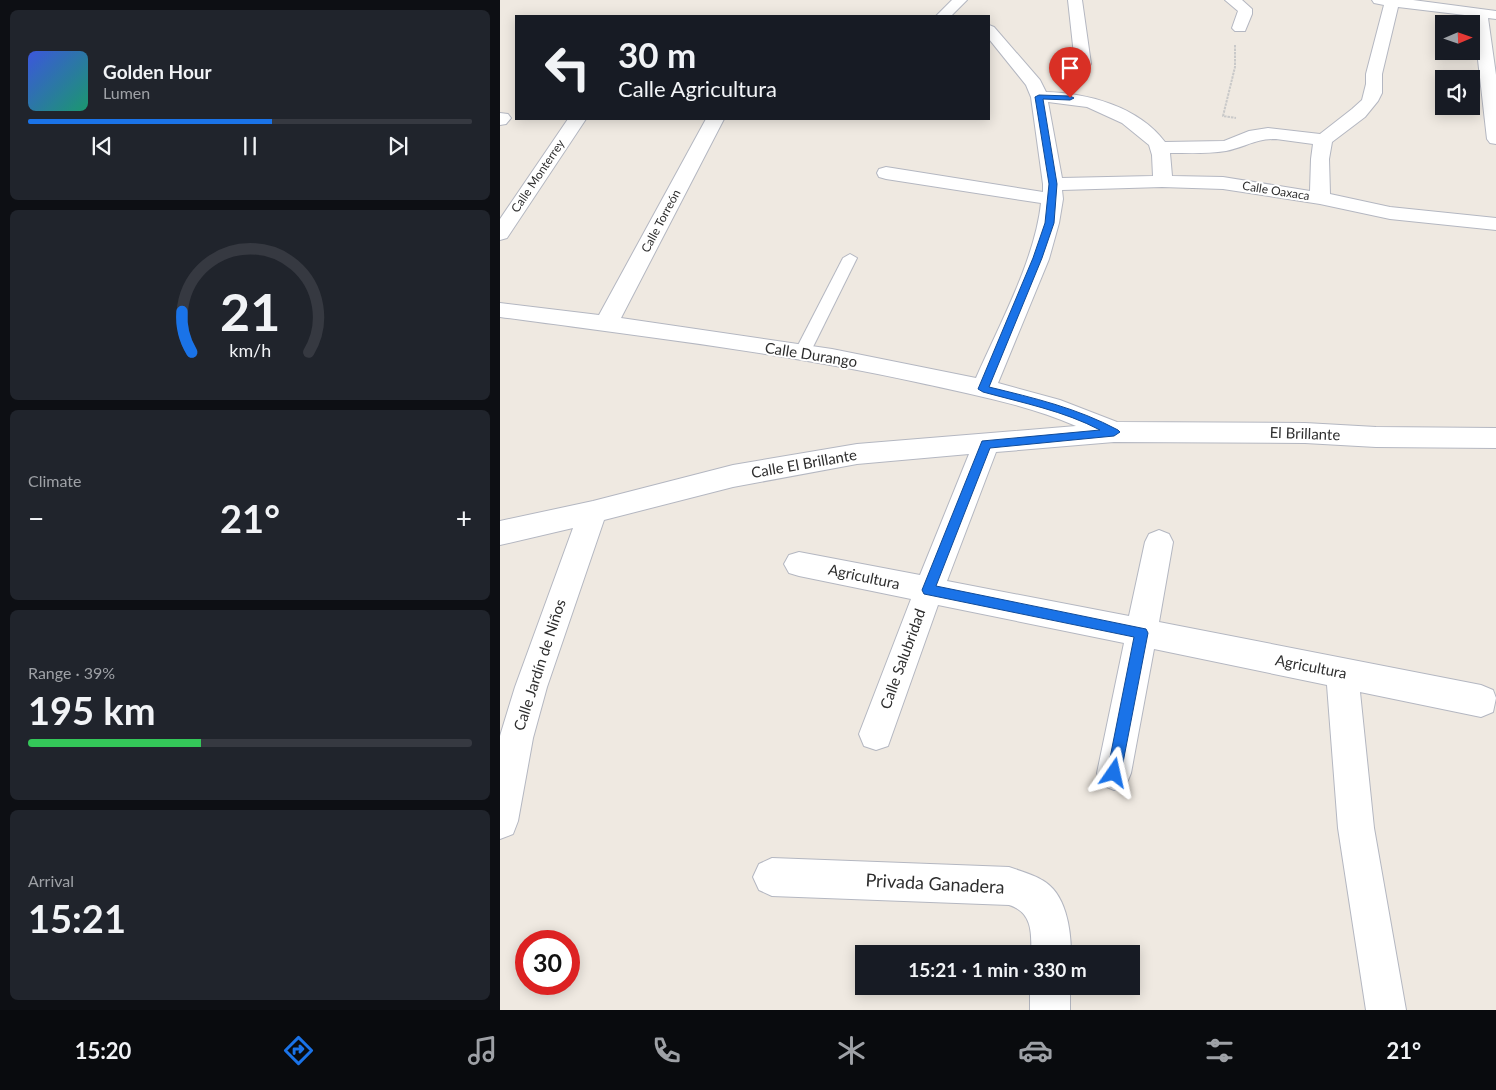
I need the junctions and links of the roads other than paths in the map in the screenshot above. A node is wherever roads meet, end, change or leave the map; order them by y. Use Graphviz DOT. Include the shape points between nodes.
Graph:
graph roads {
  1 [pos="1075,0"];
  2 [pos="1232,0"];
  3 [pos="1386,1"];
  4 [pos="965,4"];
  5 [pos="945,15"];
  6 [pos="1488,21"];
  7 [pos="1240,28"];
  8 [pos="990,31"];
  9 [pos="1083,64"];
  10 [pos="1039,97"];
  11 [pos="576,120"];
  12 [pos="714,120"];
  13 [pos="1496,139"];
  14 [pos="1324,140"];
  15 [pos="1159,147"];
  16 [pos="886,173"];
  17 [pos="1162,181"];
  18 [pos="1053,192"];
  19 [pos="1320,198"];
  20 [pos="1496,224"];
  21 [pos="500,234"];
  22 [pos="850,258"];
  23 [pos="500,310"];
  24 [pos="606,324"];
  25 [pos="802,353"];
  26 [pos="983,389"];
  27 [pos="1114,432"];
  28 [pos="1496,438"];
  29 [pos="986,444"];
  30 [pos="593,512"];
  31 [pos="500,533"];
  32 [pos="1159,542"];
  33 [pos="799,564"];
  34 [pos="929,590"];
  35 [pos="1142,633"];
  36 [pos="1342,674"];
  37 [pos="1481,701"];
  38 [pos="876,734"];
  39 [pos="508,740"];
  40 [pos="1114,773"];
  41 [pos="500,821"];
  42 [pos="772,877"];
  43 [pos="1052,945"];
  44 [pos="1050,995"];
  45 [pos="1050,1010"];
  46 [pos="1386,1010"];
  1 -- 9 [label="street"];
  2 -- 7 [label="street" via="1245,9"];
  3 -- 6 [label="street"];
  3 -- 14 [label="street" via="1374,74 1374,96 1368,105"];
  4 -- 5 [label="street"];
  6 -- 13 [label="street"];
  8 -- 10 [label="street" via="1034,84"];
  10 -- 15 [label="street" via="1098,104 1130,120 1154,138"];
  10 -- 18 [label="street"];
  11 -- 21 [label="street, Calle Monterrey"];
  12 -- 24 [label="street, Calle Torreón"];
  14 -- 15 [label="street" via="1261,134 1225,146"];
  14 -- 19 [label="street"];
  15 -- 17 [label="street"];
  16 -- 18 [label="street, Calle Oaxaca"];
  17 -- 18 [label="street, Calle Oaxaca"];
  17 -- 19 [label="street, Calle Oaxaca" via="1241,185"];
  18 -- 26 [label="street" via="1049,223 1038,258"];
  19 -- 20 [label="street, Calle Oaxaca" via="1390,213"];
  22 -- 25 [label="lane"];
  23 -- 24 [label="street, Calle Durango"];
  24 -- 25 [label="street, Calle Durango"];
  25 -- 26 [label="street, Calle Durango"];
  26 -- 27 [label="street, Calle Durango" via="1059,408"];
  27 -- 28 [label="street, El Brillante"];
  27 -- 29 [label="street, Calle El Brillante"];
  29 -- 30 [label="street, Calle El Brillante" via="857,454 798,463"];
  29 -- 34 [label="street, Calle Salubridad"];
  30 -- 31 [label="street, Calle El Brillante"];
  30 -- 39 [label="street, Calle Jardín de Niños" via="531,687"];
  32 -- 35 [label="street"];
  33 -- 34 [label="street, Agricultura"];
  34 -- 35 [label="street, Agricultura"];
  34 -- 38 [label="street, Calle Salubridad"];
  35 -- 36 [label="street, Agricultura"];
  35 -- 40 [label="street"];
  36 -- 37 [label="street, Agricultura"];
  36 -- 46 [label="street" via="1356,828"];
  39 -- 41 [label="street, Calle Jardín de Niños"];
  42 -- 43 [label="street, Privada Ganadera" via="1009,886 1031,893 1046,911"];
  44 -- 45 [label="street"];
}
